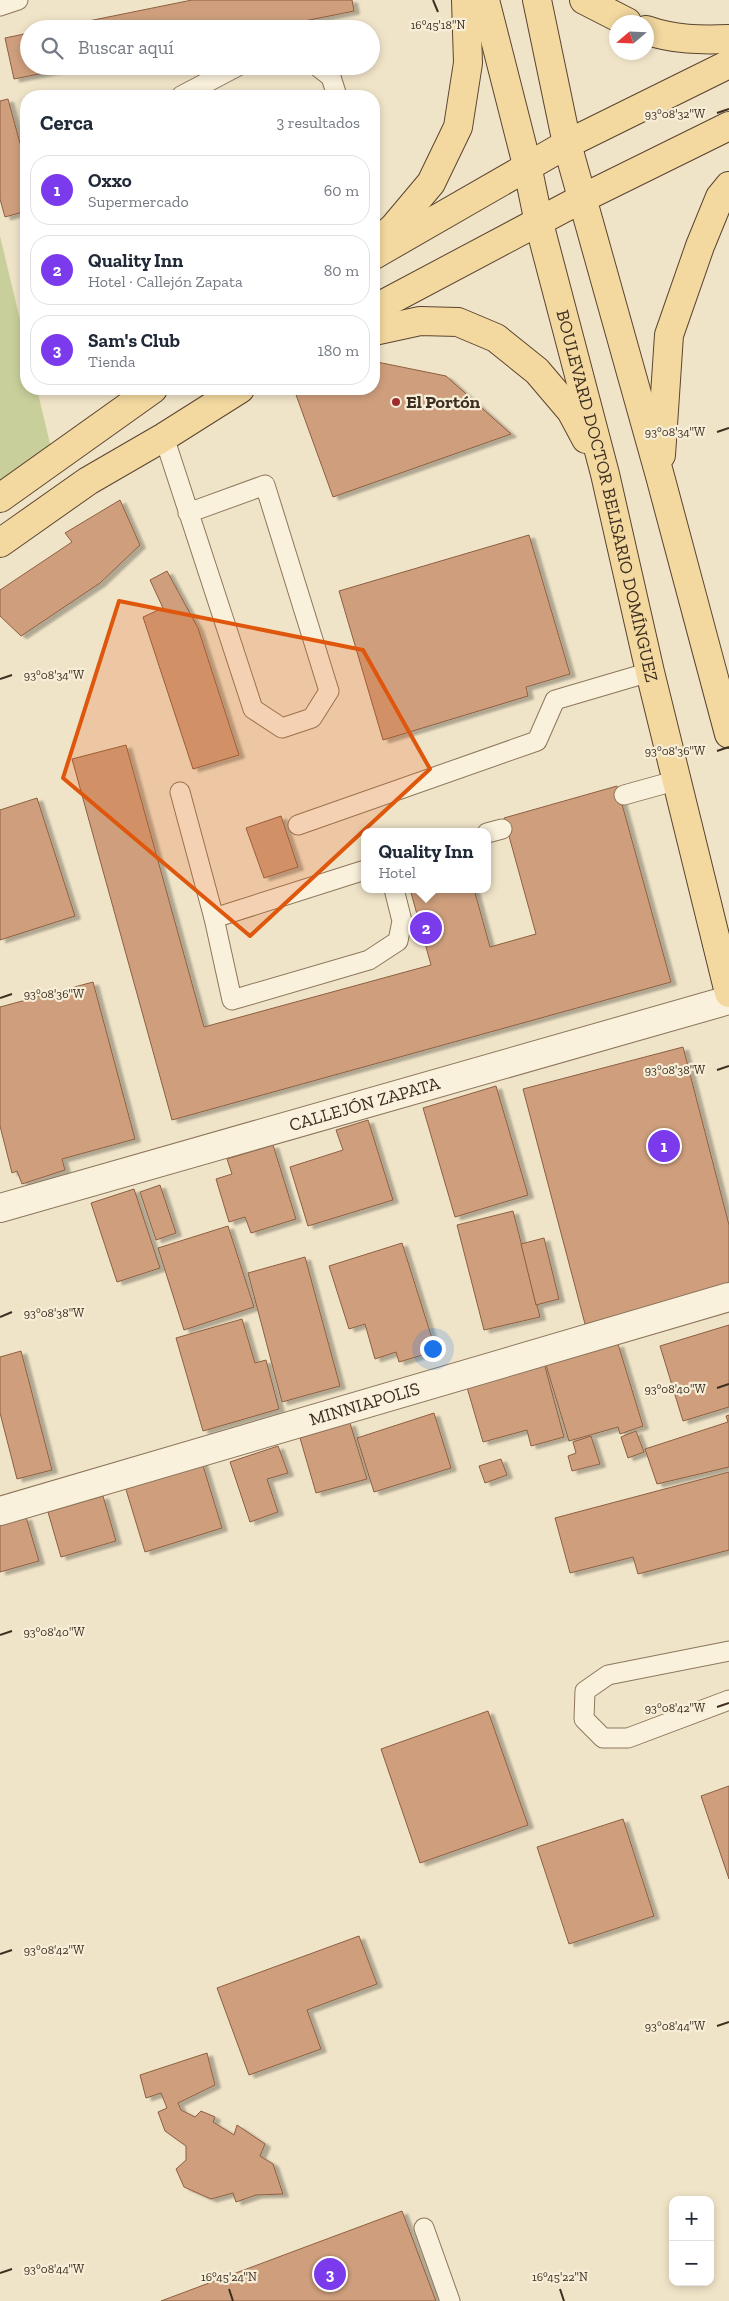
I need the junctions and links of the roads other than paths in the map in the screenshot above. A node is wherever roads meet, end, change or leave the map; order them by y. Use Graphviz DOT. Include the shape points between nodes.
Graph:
graph roads {
  1 [pos="18,0"];
  2 [pos="466,0"];
  3 [pos="485,0"];
  4 [pos="537,0"];
  5 [pos="584,0"];
  6 [pos="0,6"];
  7 [pos="613,15"];
  8 [pos="654,33"];
  9 [pos="729,38"];
  10 [pos="729,64"];
  11 [pos="221,75"];
  12 [pos="328,75"];
  13 [pos="192,90"];
  14 [pos="335,90"];
  15 [pos="729,126"];
  16 [pos="567,144"];
  17 [pos="527,165"];
  18 [pos="729,186"];
  19 [pos="583,198"];
  20 [pos="539,222"];
  21 [pos="380,240"];
  22 [pos="380,251"];
  23 [pos="380,306"];
  24 [pos="380,330"];
  25 [pos="144,395"];
  26 [pos="230,395"];
  27 [pos="164,437"];
  28 [pos="605,474"];
  29 [pos="660,476"];
  30 [pos="0,498"];
  31 [pos="188,513"];
  32 [pos="0,543"];
  33 [pos="650,672"];
  34 [pos="729,734"];
  35 [pos="678,780"];
  36 [pos="180,792"];
  37 [pos="624,795"];
  38 [pos="298,825"];
  39 [pos="361,871"];
  40 [pos="395,893"];
  41 [pos="214,918"];
  42 [pos="729,993"];
  43 [pos="729,1000"];
  44 [pos="0,1208"];
  45 [pos="729,1297"];
  46 [pos="0,1511"];
  47 [pos="729,1651"];
  48 [pos="729,1700"];
  49 [pos="424,2228"];
  50 [pos="450,2301"];
  1 -- 6 [label="lane"];
  2 -- 21 [label="main road" via="468,62 458,127 432,183"];
  3 -- 17 [label="main road, BOULEVARD DOCTOR BELISARIO DOMÍNGUEZ"];
  4 -- 16 [label="main road"];
  5 -- 7 [label="main road"];
  8 -- 9 [label="main road" via="697,40"];
  10 -- 16 [label="main road"];
  11 -- 13 [label="lane"];
  12 -- 14 [label="lane"];
  15 -- 19 [label="main road"];
  16 -- 17 [label="main road"];
  16 -- 19 [label="main road"];
  17 -- 20 [label="main road, BOULEVARD DOCTOR BELISARIO DOMÍNGUEZ"];
  17 -- 22 [label="main road"];
  18 -- 29 [label="main road" via="720,197 700,246 669,334"];
  19 -- 20 [label="main road"];
  19 -- 29 [label="main road"];
  20 -- 23 [label="main road"];
  20 -- 28 [label="main road, BOULEVARD DOCTOR BELISARIO DOMÍNGUEZ"];
  24 -- 28 [label="main road" via="420,321 458,322 496,338 537,371 571,411"];
  25 -- 30 [label="main road"];
  26 -- 27 [label="main road"];
  27 -- 31 [label="lane"];
  27 -- 32 [label="main road" via="88,481"];
  28 -- 33 [label="main road, BOULEVARD DOCTOR BELISARIO DOMÍNGUEZ"];
  29 -- 34 [label="main road"];
  31 -- 31 [label="lane" via="253,709 282,728 312,718 330,691 265,484"];
  33 -- 35 [label="main road, BOULEVARD DOCTOR BELISARIO DOMÍNGUEZ"];
  33 -- 38 [label="lane" via="555,700 537,741"];
  35 -- 37 [label="lane"];
  35 -- 42 [label="main road, BOULEVARD DOCTOR BELISARIO DOMÍNGUEZ"];
  36 -- 41 [label="lane"];
  39 -- 41 [label="lane"];
  40 -- 41 [label="lane" via="402,920 398,941 369,960 232,1000"];
  43 -- 44 [label="street, CALLEJÓN ZAPATA"];
  45 -- 46 [label="street, MINNIAPOLIS"];
  47 -- 48 [label="lane" via="608,1675 585,1691 584,1719 602,1738 628,1738"];
  49 -- 50 [label="lane"];
}
